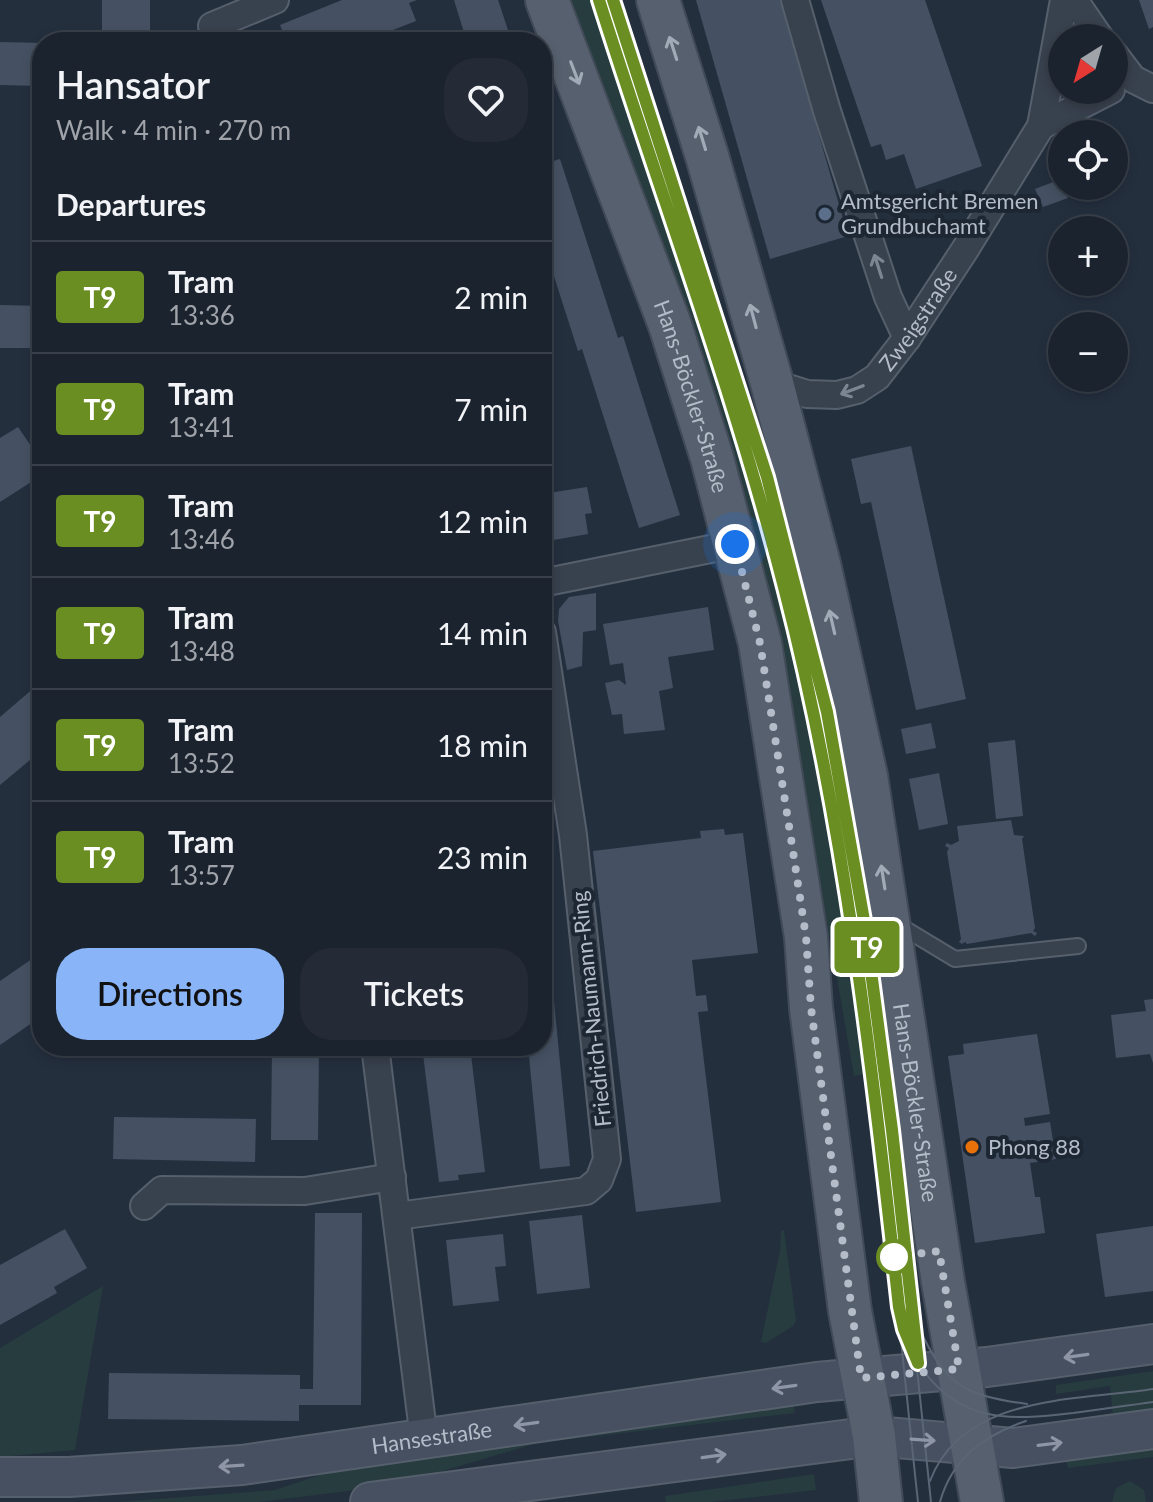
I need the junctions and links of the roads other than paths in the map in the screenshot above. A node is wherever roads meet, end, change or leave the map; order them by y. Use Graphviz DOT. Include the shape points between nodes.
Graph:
graph roads {
  1 [pos="275,0"];
  2 [pos="547,0"];
  3 [pos="658,0"];
  4 [pos="795,0"];
  5 [pos="1064,0"];
  6 [pos="1074,0"];
  7 [pos="211,23"];
  8 [pos="1090,24"];
  9 [pos="1090,104"];
  10 [pos="1041,126"];
  11 [pos="907,338"];
  12 [pos="772,383"];
  13 [pos="735,544"];
  14 [pos="552,581"];
  15 [pos="552,697"];
  16 [pos="890,920"];
  17 [pos="1078,946"];
  18 [pos="376,1056"];
  19 [pos="392,1177"];
  20 [pos="144,1206"];
  21 [pos="397,1216"];
  22 [pos="1153,1344"];
  23 [pos="959,1369"];
  24 [pos="861,1378"];
  25 [pos="1153,1429"];
  26 [pos="874,1436"];
  27 [pos="424,1439"];
  28 [pos="972,1443"];
  29 [pos="0,1477"];
  30 [pos="69,1489"];
  31 [pos="370,1502"];
  32 [pos="881,1502"];
  33 [pos="982,1502"];
  1 -- 7 [label="street"];
  2 -- 13 [label="main road, Hans-Böckler-Straße, one-way" via="670,325"];
  12 -- 3 [label="main road, Hans-Böckler-Straße, one-way"];
  11 -- 4 [label="street, one-way" via="888,297"];
  5 -- 10 [label="street, Zweigstraße"];
  6 -- 8 [label="street"];
  9 -- 10 [label="street"];
  10 -- 11 [label="street, Zweigstraße"];
  11 -- 12 [label="street, Zweigstraße, one-way" via="877,377 857,390 807,394"];
  16 -- 12 [label="main road, Hans-Böckler-Straße, one-way" via="866,776"];
  13 -- 14 [label="street"];
  13 -- 24 [label="main road, Hans-Böckler-Straße" via="760,643 806,937"];
  15 -- 21 [label="street, Friedrich-Naumann-Ring" via="573,835 607,1159 599,1180 586,1191"];
  16 -- 17 [label="lane" via="955,959"];
  16 -- 23 [label="main road, Hans-Böckler-Straße"];
  18 -- 19 [label="street"];
  19 -- 20 [label="street" via="305,1191 162,1190"];
  19 -- 21 [label="street"];
  21 -- 27 [label="street"];
  22 -- 23 [label="main road, Hansestraße, one-way"];
  23 -- 24 [label="main road, Hansestraße"];
  23 -- 28 [label="main road, Hans-Böckler-Straße"];
  24 -- 26 [label="main road, Hans-Böckler-Straße"];
  24 -- 27 [label="main road, Hansestraße, one-way"];
  28 -- 25 [label="main road, one-way" via="1013,1448"];
  26 -- 28 [label="main road, one-way"];
  31 -- 26 [label="main road, one-way"];
  26 -- 32 [label="main road, Hans-Böckler-Straße"];
  27 -- 30 [label="main road, Hansestraße, one-way"];
  28 -- 33 [label="main road, Hans-Böckler-Straße"];
  29 -- 30 [label="main road, Hansestraße"];
}
